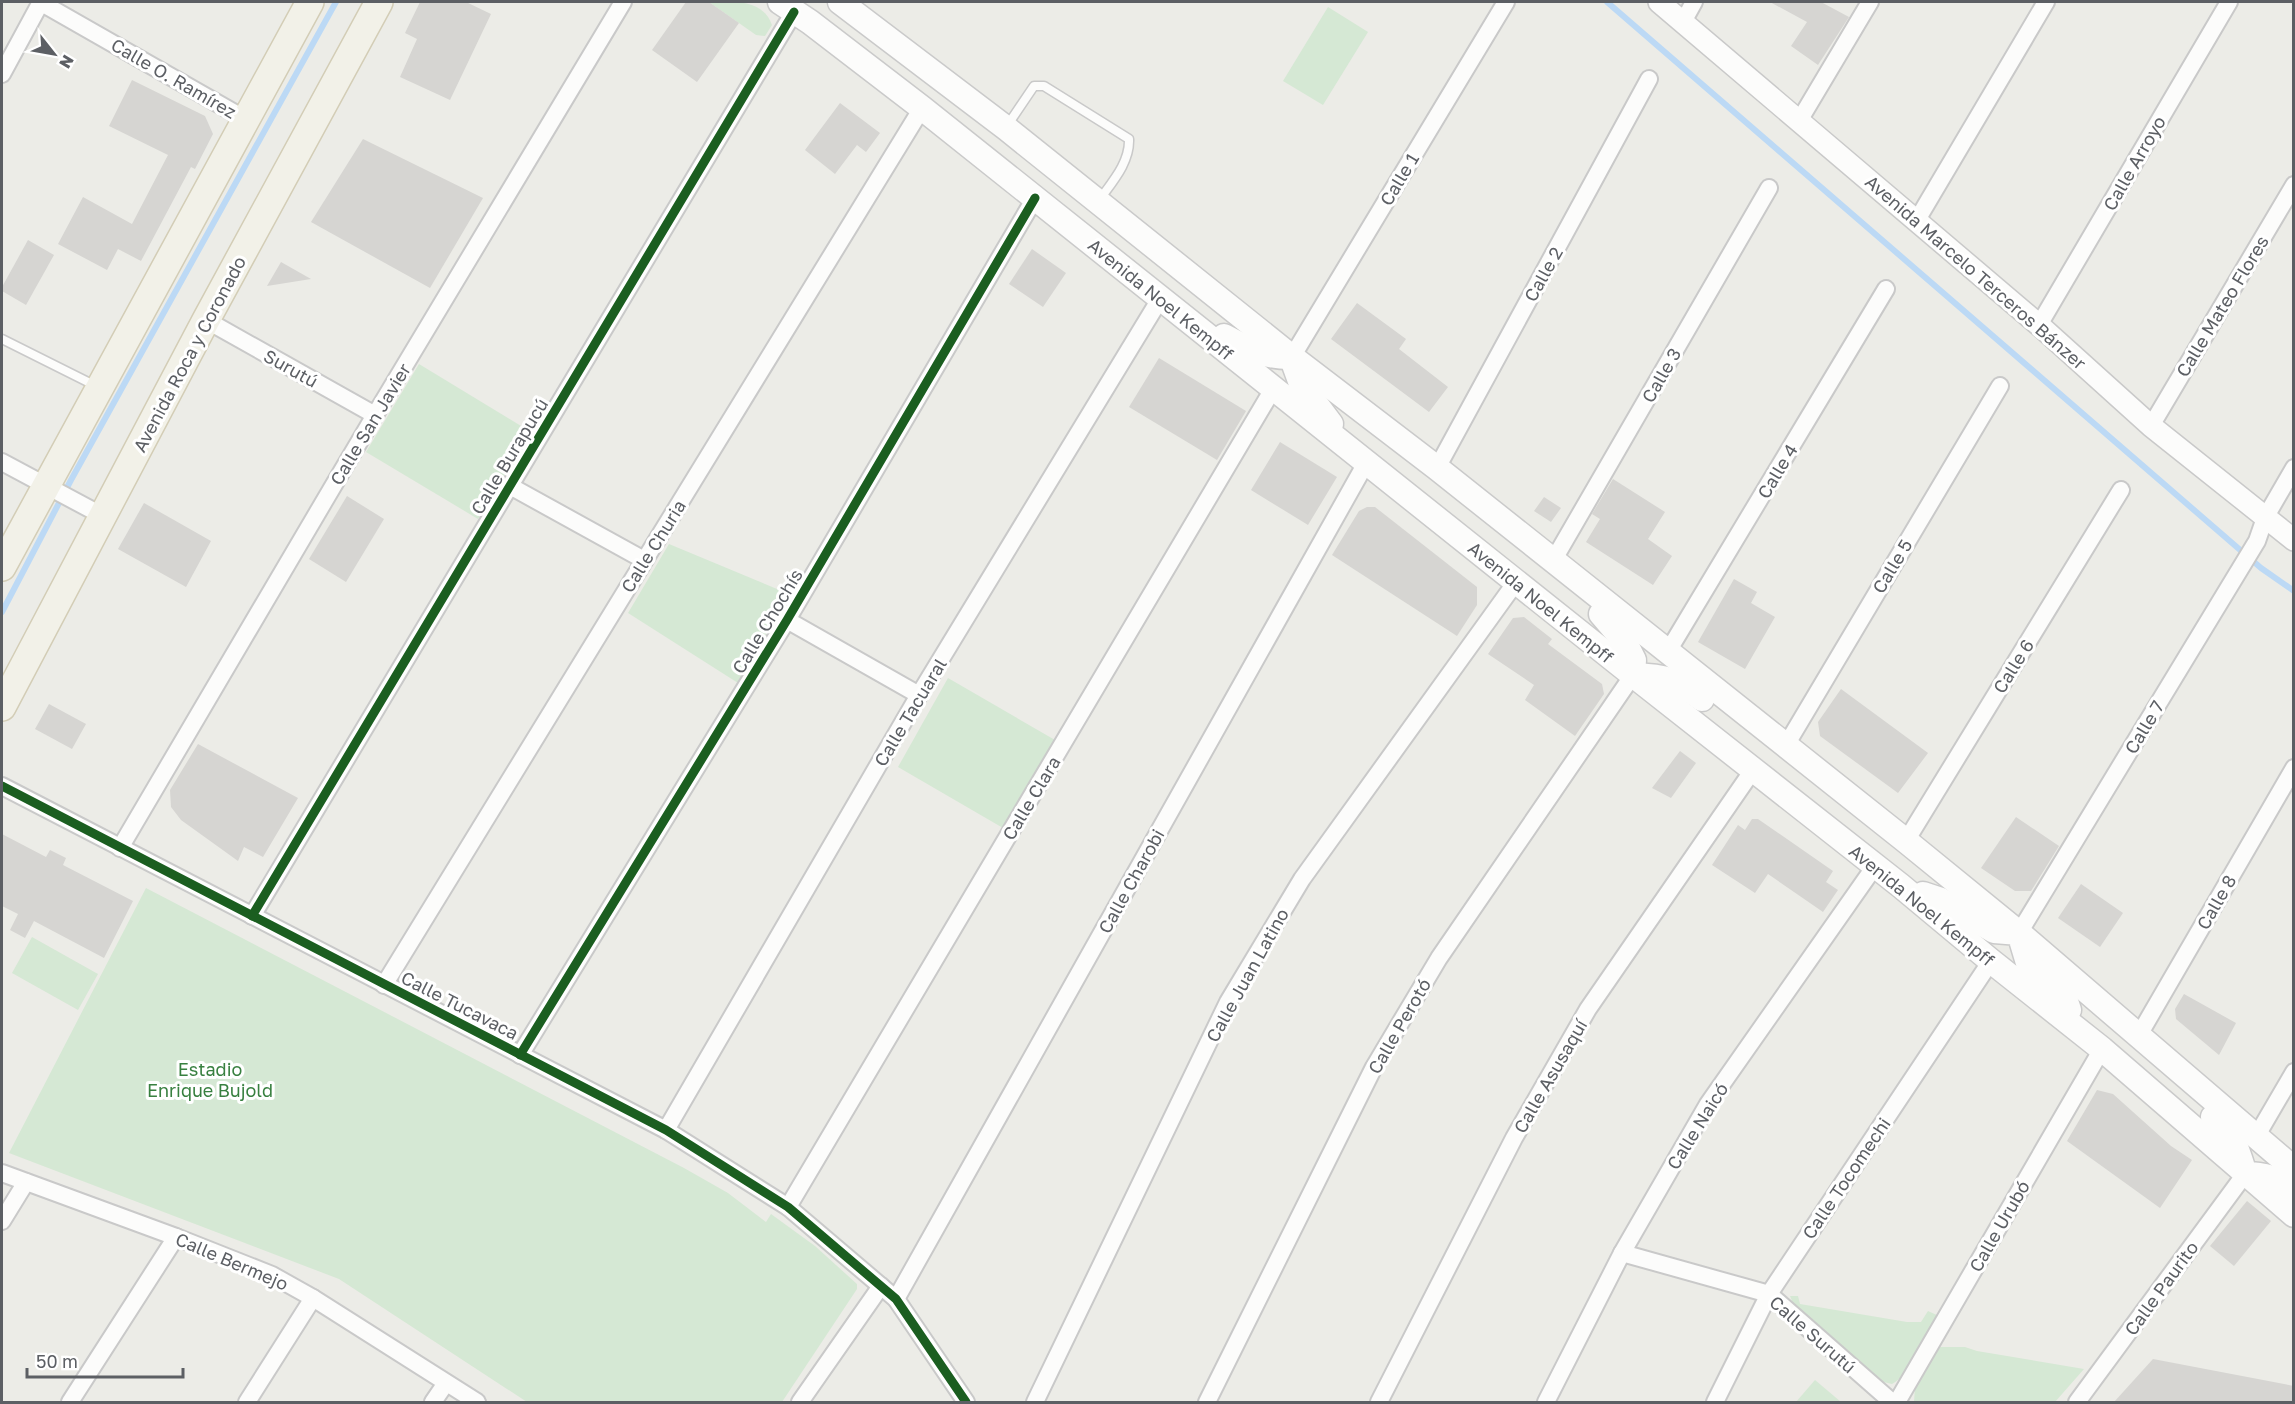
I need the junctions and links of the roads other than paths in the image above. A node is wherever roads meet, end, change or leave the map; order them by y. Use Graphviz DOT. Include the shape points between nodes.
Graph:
graph roads {
  1 [pos="40,2"];
  2 [pos="310,2"];
  3 [pos="379,2"];
  4 [pos="623,2"];
  5 [pos="840,2"];
  6 [pos="1506,2"];
  7 [pos="1659,2"];
  8 [pos="1694,2"];
  9 [pos="1870,2"];
  10 [pos="2046,2"];
  11 [pos="2229,2"];
  12 [pos="795,12"];
  13 [pos="1683,22"];
  14 [pos="907,53"];
  15 [pos="2,74"];
  16 [pos="1649,79"];
  17 [pos="922,108"];
  18 [pos="245,119"];
  19 [pos="1799,121"];
  20 [pos="1006,129"];
  21 [pos="2294,185"];
  22 [pos="1769,188"];
  23 [pos="1035,198"];
  24 [pos="1098,202"];
  25 [pos="1917,220"];
  26 [pos="1886,289"];
  27 [pos="1168,305"];
  28 [pos="206,320"];
  29 [pos="2039,325"];
  30 [pos="2,339"];
  31 [pos="1292,357"];
  32 [pos="2000,386"];
  33 [pos="99,388"];
  34 [pos="1273,388"];
  35 [pos="375,415"];
  36 [pos="2151,426"];
  37 [pos="1361,458"];
  38 [pos="2,462"];
  39 [pos="1437,468"];
  40 [pos="2294,468"];
  41 [pos="510,486"];
  42 [pos="52,489"];
  43 [pos="2121,490"];
  44 [pos="93,510"];
  45 [pos="2265,518"];
  46 [pos="2294,540"];
  47 [pos="644,560"];
  48 [pos="1559,566"];
  49 [pos="2,567"];
  50 [pos="1516,582"];
  51 [pos="787,620"];
  52 [pos="1668,653"];
  53 [pos="1633,675"];
  54 [pos="919,695"];
  55 [pos="2,708"];
  56 [pos="1767,731"];
  57 [pos="1785,747"];
  58 [pos="2294,768"];
  59 [pos="1753,770"];
  60 [pos="2,786"];
  61 [pos="1906,841"];
  62 [pos="120,848"];
  63 [pos="1875,866"];
  64 [pos="1901,886"];
  65 [pos="252,916"];
  66 [pos="2019,933"];
  67 [pos="1991,961"];
  68 [pos="384,985"];
  69 [pos="2075,1027"];
  70 [pos="2139,1035"];
  71 [pos="2102,1048"];
  72 [pos="520,1055"];
  73 [pos="2176,1066"];
  74 [pos="2294,1072"];
  75 [pos="666,1130"];
  76 [pos="2256,1137"];
  77 [pos="2294,1169"];
  78 [pos="2,1173"];
  79 [pos="2245,1174"];
  80 [pos="26,1182"];
  81 [pos="2294,1189"];
  82 [pos="788,1208"];
  83 [pos="2294,1215"];
  84 [pos="2,1221"];
  85 [pos="176,1237"];
  86 [pos="1622,1254"];
  87 [pos="881,1286"];
  88 [pos="1769,1294"];
  89 [pos="313,1298"];
  90 [pos="896,1299"];
  91 [pos="446,1383"];
  92 [pos="70,1402"];
  93 [pos="247,1402"];
  94 [pos="433,1402"];
  95 [pos="477,1402"];
  96 [pos="800,1402"];
  97 [pos="966,1402"];
  98 [pos="1035,1402"];
  99 [pos="1207,1402"];
  100 [pos="1379,1402"];
  101 [pos="1546,1402"];
  102 [pos="1715,1402"];
  103 [pos="1892,1402"];
  104 [pos="1897,1402"];
  105 [pos="2077,1402"];
  1 -- 15 [label="street"];
  1 -- 18 [label="street, Calle O. Ramírez"];
  2 -- 18 [label="main road"];
  3 -- 28 [label="main road, Avenida Roca y Coronado"];
  4 -- 35 [label="street, Calle San Javier"];
  5 -- 14 [label="main road, Avenida Noel Kempff"];
  6 -- 31 [label="street, Calle 1"];
  7 -- 13 [label="street, Avenida Marcelo Terceros Bánzer"];
  8 -- 13 [label="street"];
  9 -- 19 [label="street"];
  10 -- 25 [label="street"];
  11 -- 29 [label="street, Calle Arroyo"];
  12 -- 14 [label="main road" via="888,65 895,66"];
  12 -- 17 [label="main road, Avenida Noel Kempff"];
  12 -- 41 [label="street, Calle Burapucú"];
  13 -- 19 [label="street, Avenida Marcelo Terceros Bánzer"];
  14 -- 20 [label="main road, Avenida Noel Kempff"];
  16 -- 39 [label="street, Calle 2"];
  17 -- 20 [label="main road" via="928,99 946,96"];
  17 -- 23 [label="main road, Avenida Noel Kempff"];
  17 -- 47 [label="street, Calle Churia"];
  18 -- 33 [label="main road"];
  19 -- 25 [label="street, Avenida Marcelo Terceros Bánzer"];
  20 -- 24 [label="main road, Avenida Noel Kempff"];
  20 -- 24 [label="lane" via="1034,86 1044,86 1129,139 1130,150"];
  21 -- 36 [label="street, Calle Mateo Flores"];
  22 -- 48 [label="street, Calle 3"];
  23 -- 27 [label="main road, Avenida Noel Kempff"];
  23 -- 51 [label="street, Calle Chochís"];
  24 -- 31 [label="main road, Avenida Noel Kempff"];
  25 -- 29 [label="street, Avenida Marcelo Terceros Bánzer"];
  26 -- 52 [label="street, Calle 4"];
  27 -- 31 [label="main road" via="1246,348 1277,358"];
  27 -- 34 [label="main road, Avenida Noel Kempff"];
  27 -- 54 [label="street, Calle Tacuaral"];
  28 -- 35 [label="street, Surutú"];
  28 -- 44 [label="main road, Avenida Roca y Coronado"];
  29 -- 36 [label="street, Avenida Marcelo Terceros Bánzer"];
  30 -- 33 [label="lane"];
  31 -- 37 [label="main road" via="1302,384"];
  31 -- 39 [label="main road, Avenida Noel Kempff"];
  32 -- 57 [label="street, Calle 5"];
  33 -- 42 [label="main road"];
  34 -- 37 [label="main road, Avenida Noel Kempff"];
  34 -- 82 [label="street, Calle Clara"];
  35 -- 62 [label="street, Calle San Javier"];
  36 -- 45 [label="street, Avenida Marcelo Terceros Bánzer"];
  37 -- 50 [label="main road, Avenida Noel Kempff"];
  37 -- 90 [label="street, Calle Charobi"];
  38 -- 42 [label="street"];
  39 -- 48 [label="main road, Avenida Noel Kempff"];
  40 -- 45 [label="street, Calle 7"];
  41 -- 47 [label="street"];
  41 -- 65 [label="street, Calle Burapucú"];
  42 -- 44 [label="street"];
  42 -- 49 [label="main road"];
  43 -- 61 [label="street, Calle 6"];
  44 -- 55 [label="main road, Avenida Roca y Coronado"];
  45 -- 46 [label="street, Avenida Marcelo Terceros Bánzer"];
  45 -- 66 [label="street, Calle 7" via="2257,541"];
  47 -- 68 [label="street, Calle Churia"];
  48 -- 52 [label="main road, Avenida Noel Kempff"];
  48 -- 53 [label="main road" via="1626,642 1634,660"];
  50 -- 53 [label="main road, Avenida Noel Kempff"];
  50 -- 98 [label="street, Calle Juan Latino" via="1302,879 1228,1002"];
  51 -- 54 [label="street"];
  51 -- 72 [label="street, Calle Chochís"];
  52 -- 56 [label="main road, Avenida Noel Kempff"];
  53 -- 56 [label="main road" via="1678,682 1743,728"];
  53 -- 59 [label="main road, Avenida Noel Kempff"];
  53 -- 99 [label="street, Calle Perotó" via="1438,958 1374,1067"];
  54 -- 75 [label="street, Calle Tacuaral"];
  56 -- 57 [label="main road, Avenida Noel Kempff"];
  57 -- 61 [label="main road, Avenida Noel Kempff"];
  58 -- 70 [label="street, Calle 8"];
  59 -- 63 [label="main road, Avenida Noel Kempff"];
  59 -- 100 [label="street, Calle Asusaquí" via="1588,1009 1514,1138"];
  60 -- 62 [label="street, Calle Tucavaca"];
  61 -- 66 [label="main road, Avenida Noel Kempff"];
  62 -- 65 [label="street, Calle Tucavaca"];
  63 -- 64 [label="main road, Avenida Noel Kempff"];
  63 -- 86 [label="street, Calle Naicó" via="1708,1104"];
  64 -- 66 [label="main road" via="1941,900 1994,932"];
  64 -- 67 [label="main road, Avenida Noel Kempff"];
  65 -- 68 [label="street, Calle Tucavaca"];
  66 -- 69 [label="main road" via="2028,963 2067,1004"];
  66 -- 70 [label="main road, Avenida Noel Kempff"];
  67 -- 69 [label="main road, Avenida Noel Kempff"];
  67 -- 88 [label="street, Calle Tocomechi"];
  68 -- 72 [label="street, Calle Tucavaca"];
  69 -- 71 [label="main road, Avenida Noel Kempff"];
  70 -- 73 [label="main road, Avenida Noel Kempff"];
  71 -- 79 [label="main road, Avenida Noel Kempff"];
  71 -- 104 [label="street, Calle Urubó"];
  72 -- 75 [label="street, Calle Tucavaca"];
  73 -- 76 [label="main road, Avenida Noel Kempff"];
  73 -- 79 [label="main road" via="2197,1102 2230,1133"];
  74 -- 76 [label="street"];
  75 -- 82 [label="street, Calle Tucavaca"];
  76 -- 77 [label="main road, Avenida Noel Kempff"];
  78 -- 80 [label="street, Calle Bermejo"];
  79 -- 81 [label="main road" via="2264,1174"];
  79 -- 83 [label="main road, Avenida Noel Kempff"];
  79 -- 105 [label="street, Calle Paurito"];
  80 -- 84 [label="street"];
  80 -- 85 [label="street, Calle Bermejo"];
  82 -- 87 [label="street, Calle Tucavaca"];
  85 -- 89 [label="street, Calle Bermejo" via="272,1275"];
  85 -- 92 [label="street"];
  86 -- 88 [label="street, Calle Surutú"];
  86 -- 101 [label="street, Calle Naicó"];
  87 -- 90 [label="street, Calle Tucavaca"];
  87 -- 96 [label="street"];
  88 -- 102 [label="street, Calle Tocomechi"];
  88 -- 103 [label="street, Calle Surutú"];
  89 -- 91 [label="street, Calle Bermejo"];
  89 -- 93 [label="street"];
  90 -- 97 [label="street, Calle Tucavaca"];
  91 -- 94 [label="street"];
  91 -- 95 [label="street, Calle Bermejo"];
}
